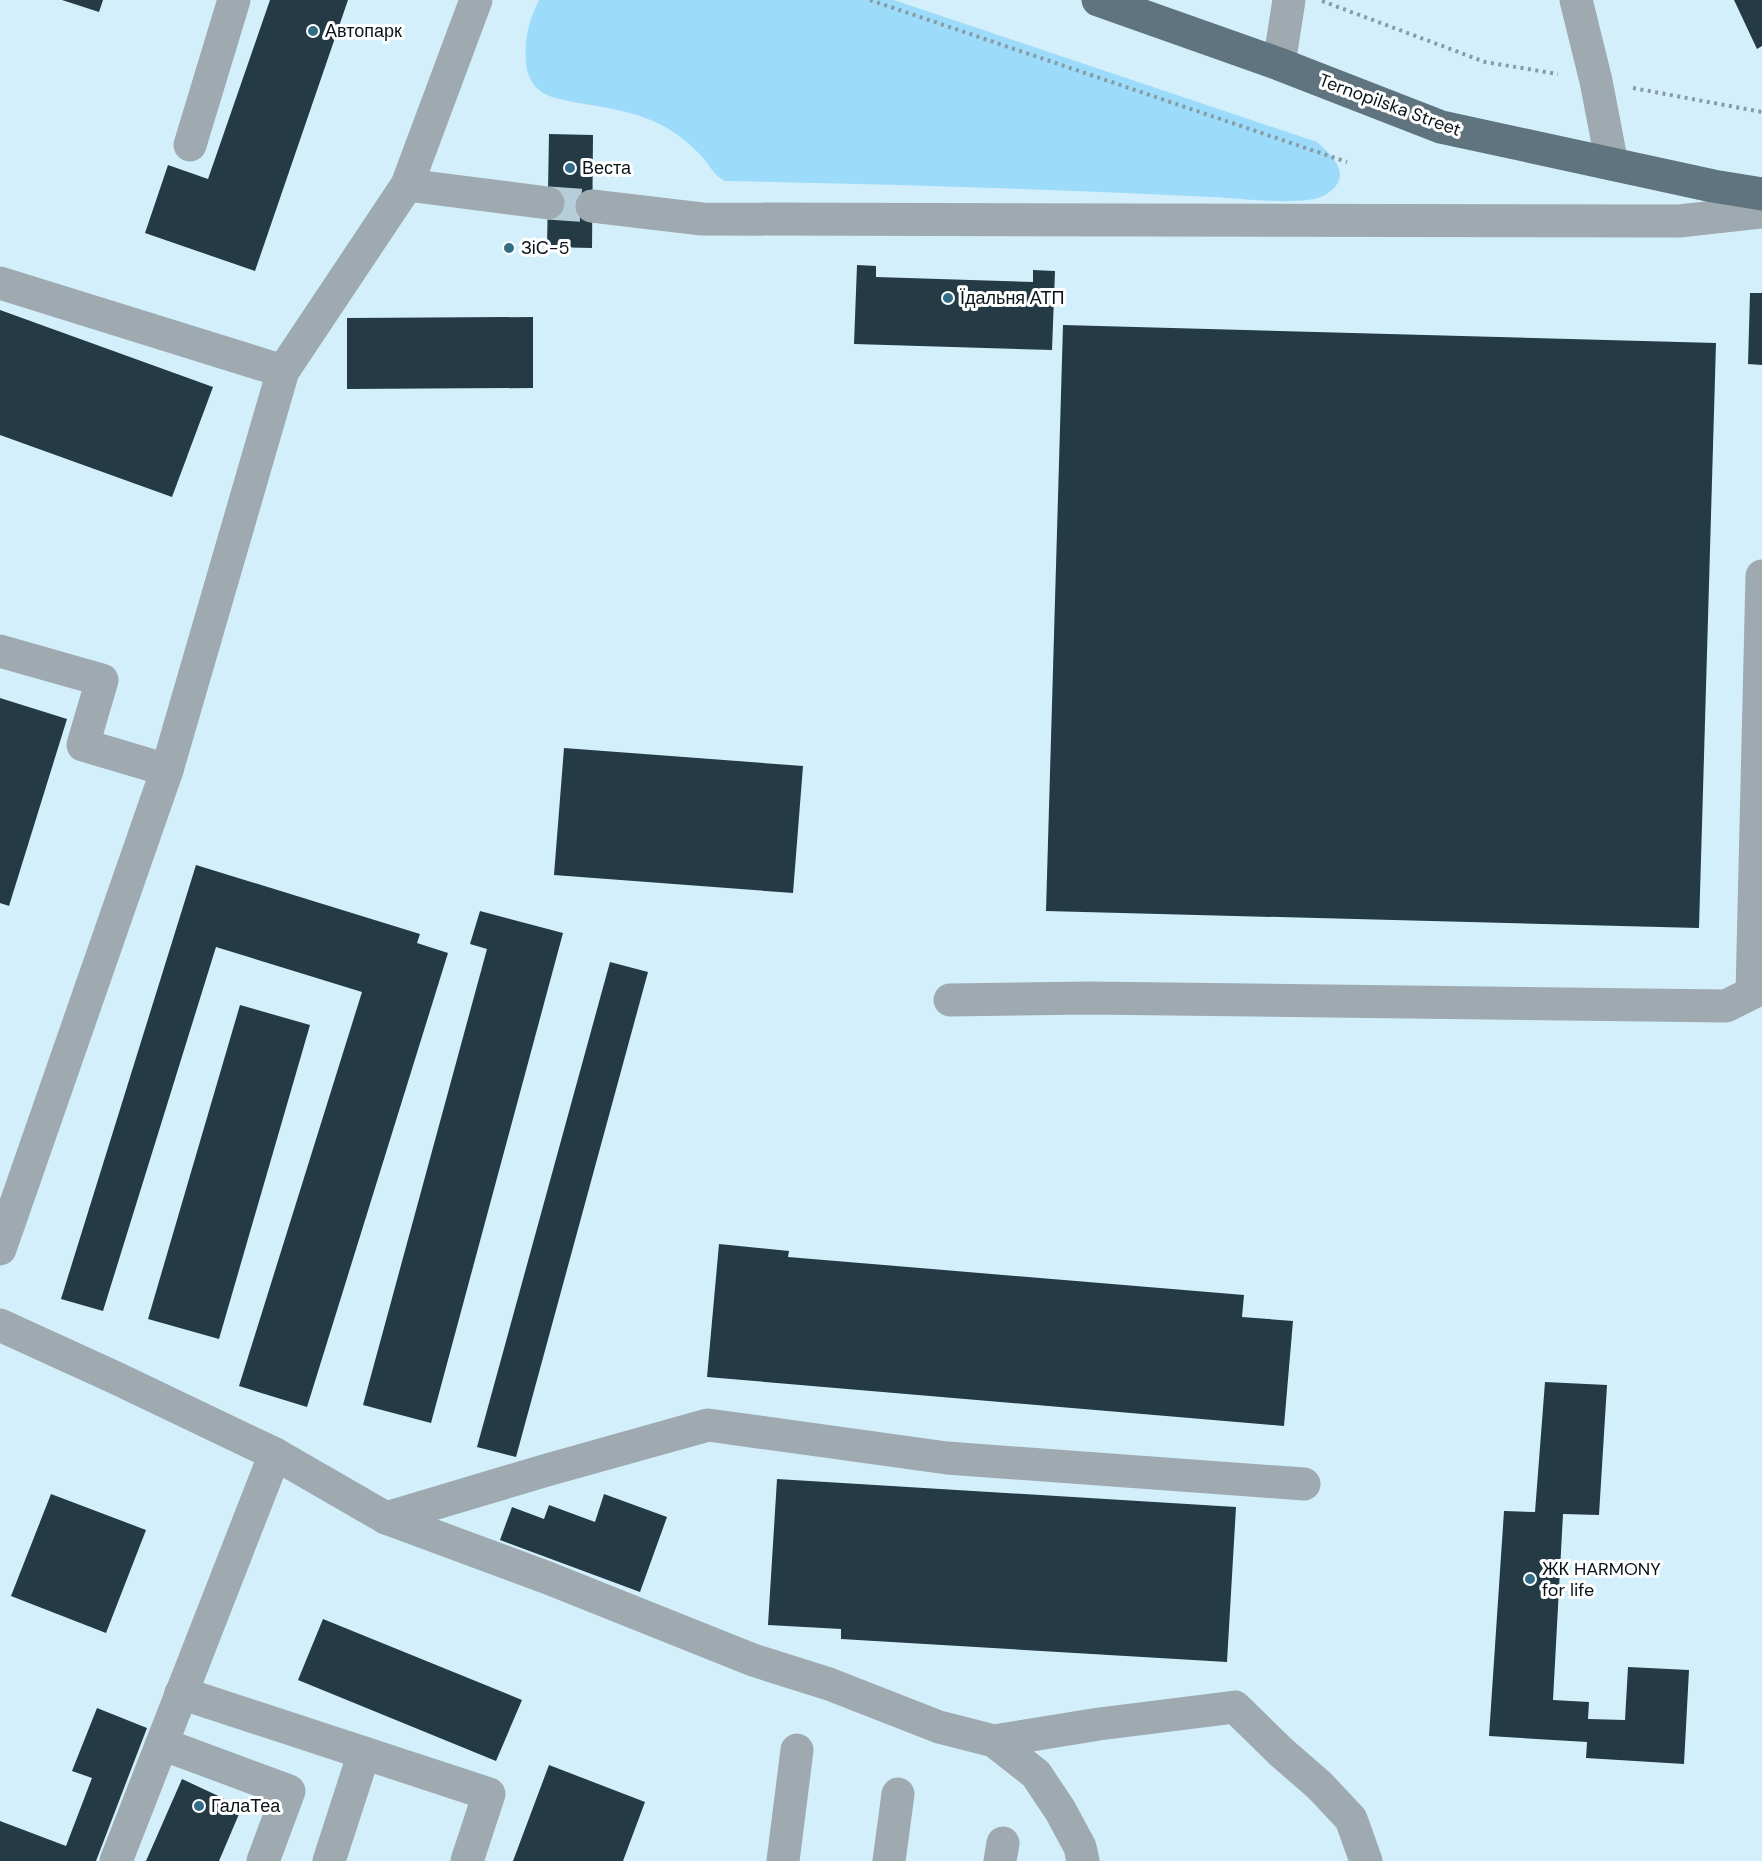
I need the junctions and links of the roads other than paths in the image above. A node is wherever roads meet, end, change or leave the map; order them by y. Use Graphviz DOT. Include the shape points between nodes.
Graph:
graph roads {
  1 [pos="234,0"];
  2 [pos="476,0"];
  3 [pos="1098,0"];
  4 [pos="1289,0"];
  5 [pos="1576,0"];
  6 [pos="1279,64"];
  7 [pos="190,145"];
  8 [pos="1612,164"];
  9 [pos="407,185"];
  10 [pos="1762,194"];
  11 [pos="548,203"];
  12 [pos="592,206"];
  13 [pos="1762,212"];
  14 [pos="0,283"];
  15 [pos="283,371"];
  16 [pos="1762,576"];
  17 [pos="0,651"];
  18 [pos="167,770"];
  19 [pos="950,1000"];
  20 [pos="0,1249"];
  21 [pos="0,1325"];
  22 [pos="274,1454"];
  23 [pos="1304,1484"];
  24 [pos="386,1518"];
  25 [pos="181,1693"];
  26 [pos="994,1741"];
  27 [pos="162,1744"];
  28 [pos="797,1750"];
  29 [pos="364,1753"];
  30 [pos="898,1794"];
  31 [pos="116,1861"];
  32 [pos="263,1861"];
  33 [pos="329,1861"];
  34 [pos="467,1861"];
  35 [pos="783,1861"];
  36 [pos="889,1861"];
  37 [pos="1083,1861"];
  38 [pos="1366,1861"];
  1 -- 7 [label="street"];
  2 -- 9 [label="street"];
  3 -- 6 [label="main road, Ternopilska Street"];
  4 -- 6 [label="street"];
  5 -- 8 [label="street"];
  6 -- 8 [label="main road, Ternopilska Street" via="1442,127"];
  8 -- 10 [label="main road, Ternopilska Street"];
  9 -- 11 [label="street"];
  9 -- 15 [label="street"];
  12 -- 13 [label="street" via="702,219 1679,221"];
  14 -- 15 [label="street"];
  15 -- 18 [label="street"];
  16 -- 19 [label="street" via="1752,993 1726,1006 1089,998"];
  17 -- 18 [label="street" via="102,680 83,746"];
  18 -- 20 [label="street"];
  21 -- 22 [label="street"];
  22 -- 24 [label="street"];
  22 -- 25 [label="street"];
  23 -- 24 [label="street" via="947,1458 708,1425"];
  24 -- 26 [label="street" via="753,1660 830,1684 939,1727"];
  25 -- 27 [label="street"];
  25 -- 29 [label="street"];
  26 -- 37 [label="street" via="1036,1774 1080,1847"];
  26 -- 38 [label="street" via="1235,1707 1351,1820"];
  27 -- 31 [label="street"];
  27 -- 32 [label="street" via="289,1791"];
  28 -- 35 [label="street"];
  29 -- 33 [label="street"];
  29 -- 34 [label="street" via="489,1794"];
  30 -- 36 [label="street"];
}
